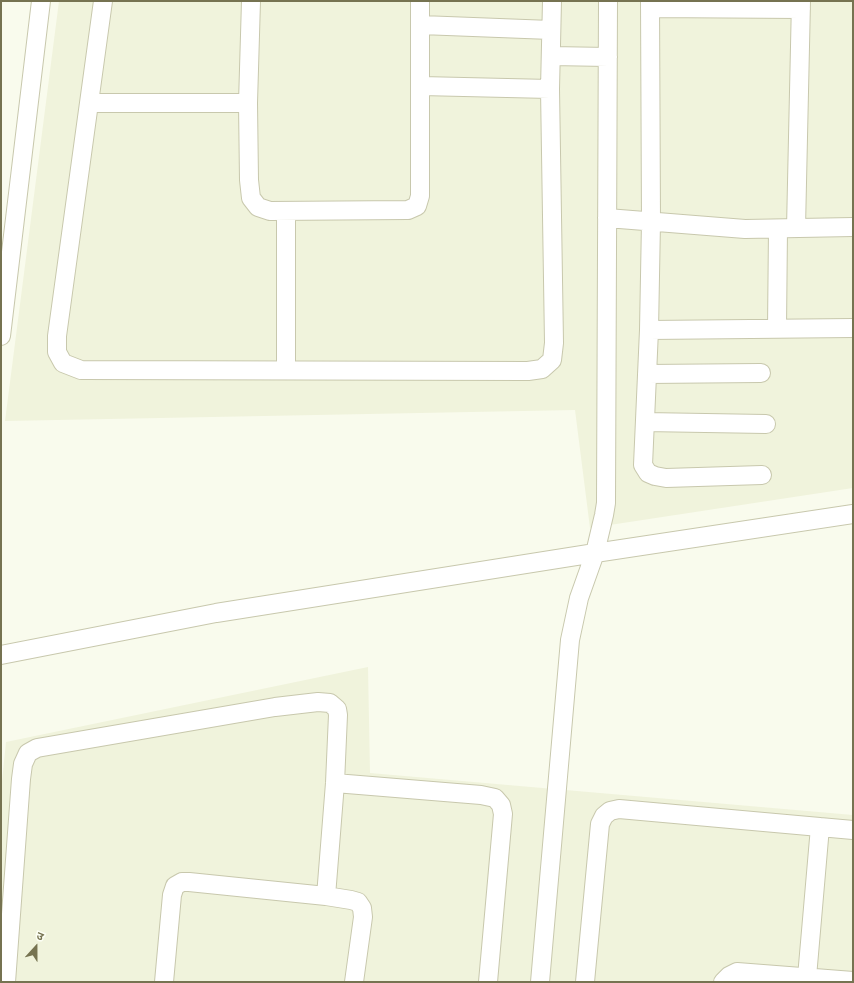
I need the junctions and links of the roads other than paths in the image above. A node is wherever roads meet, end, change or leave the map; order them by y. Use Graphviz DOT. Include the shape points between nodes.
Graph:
graph roads {
  1 [pos="41,1"];
  2 [pos="103,1"];
  3 [pos="251,1"];
  4 [pos="420,1"];
  5 [pos="552,1"];
  6 [pos="608,1"];
  7 [pos="650,4"];
  8 [pos="801,5"];
  9 [pos="421,26"];
  10 [pos="551,30"];
  11 [pos="551,56"];
  12 [pos="608,57"];
  13 [pos="421,86"];
  14 [pos="550,89"];
  15 [pos="89,102"];
  16 [pos="248,103"];
  17 [pos="286,211"];
  18 [pos="607,218"];
  19 [pos="651,222"];
  20 [pos="853,227"];
  21 [pos="796,228"];
  22 [pos="778,229"];
  23 [pos="777,328"];
  24 [pos="853,328"];
  25 [pos="649,330"];
  26 [pos="1,336"];
  27 [pos="286,370"];
  28 [pos="761,373"];
  29 [pos="647,374"];
  30 [pos="645,422"];
  31 [pos="766,424"];
  32 [pos="762,475"];
  33 [pos="853,514"];
  34 [pos="595,553"];
  35 [pos="1,654"];
  36 [pos="335,783"];
  37 [pos="820,827"];
  38 [pos="853,830"];
  39 [pos="326,896"];
  40 [pos="807,977"];
  41 [pos="853,981"];
  42 [pos="6,982"];
  43 [pos="164,982"];
  44 [pos="354,982"];
  45 [pos="488,982"];
  46 [pos="540,982"];
  47 [pos="584,982"];
  48 [pos="723,982"];
  1 -- 26 [label="street"];
  2 -- 15 [label="street"];
  3 -- 16 [label="street"];
  4 -- 9 [label="street"];
  5 -- 10 [label="street"];
  6 -- 12 [label="street"];
  7 -- 8 [label="street"];
  7 -- 19 [label="street"];
  8 -- 21 [label="street"];
  9 -- 10 [label="street"];
  9 -- 13 [label="street"];
  10 -- 11 [label="street"];
  11 -- 12 [label="street"];
  11 -- 14 [label="street"];
  12 -- 18 [label="street"];
  13 -- 14 [label="street"];
  13 -- 17 [label="street" via="420,196 417,206 408,210"];
  14 -- 27 [label="street" via="554,343 552,360 542,368 528,371"];
  15 -- 16 [label="street"];
  15 -- 27 [label="street" via="57,336 57,352 63,363 81,370"];
  16 -- 17 [label="street" via="251,198 258,207 270,211"];
  17 -- 27 [label="street"];
  18 -- 19 [label="street"];
  18 -- 34 [label="street" via="606,503"];
  19 -- 22 [label="street"];
  19 -- 25 [label="street"];
  20 -- 21 [label="street"];
  21 -- 22 [label="street"];
  22 -- 23 [label="street"];
  23 -- 24 [label="street"];
  23 -- 25 [label="street"];
  25 -- 29 [label="street"];
  28 -- 29 [label="street"];
  29 -- 30 [label="street"];
  30 -- 31 [label="street"];
  30 -- 32 [label="street" via="643,465 648,473 666,478"];
  33 -- 34 [label="street"];
  34 -- 35 [label="street" via="216,613"];
  34 -- 46 [label="street" via="579,598 570,640"];
  36 -- 39 [label="street"];
  36 -- 42 [label="street" via="338,715 337,709 330,703 275,707 37,748 28,753 21,779"];
  36 -- 45 [label="street" via="481,795 495,798 501,805 503,814"];
  37 -- 38 [label="street"];
  37 -- 40 [label="street"];
  37 -- 47 [label="street" via="619,809 610,811 600,824"];
  39 -- 43 [label="street" via="182,882 175,886 172,895"];
  39 -- 44 [label="street" via="358,902 362,908"];
  40 -- 41 [label="street"];
  40 -- 48 [label="street" via="737,972"];
}
